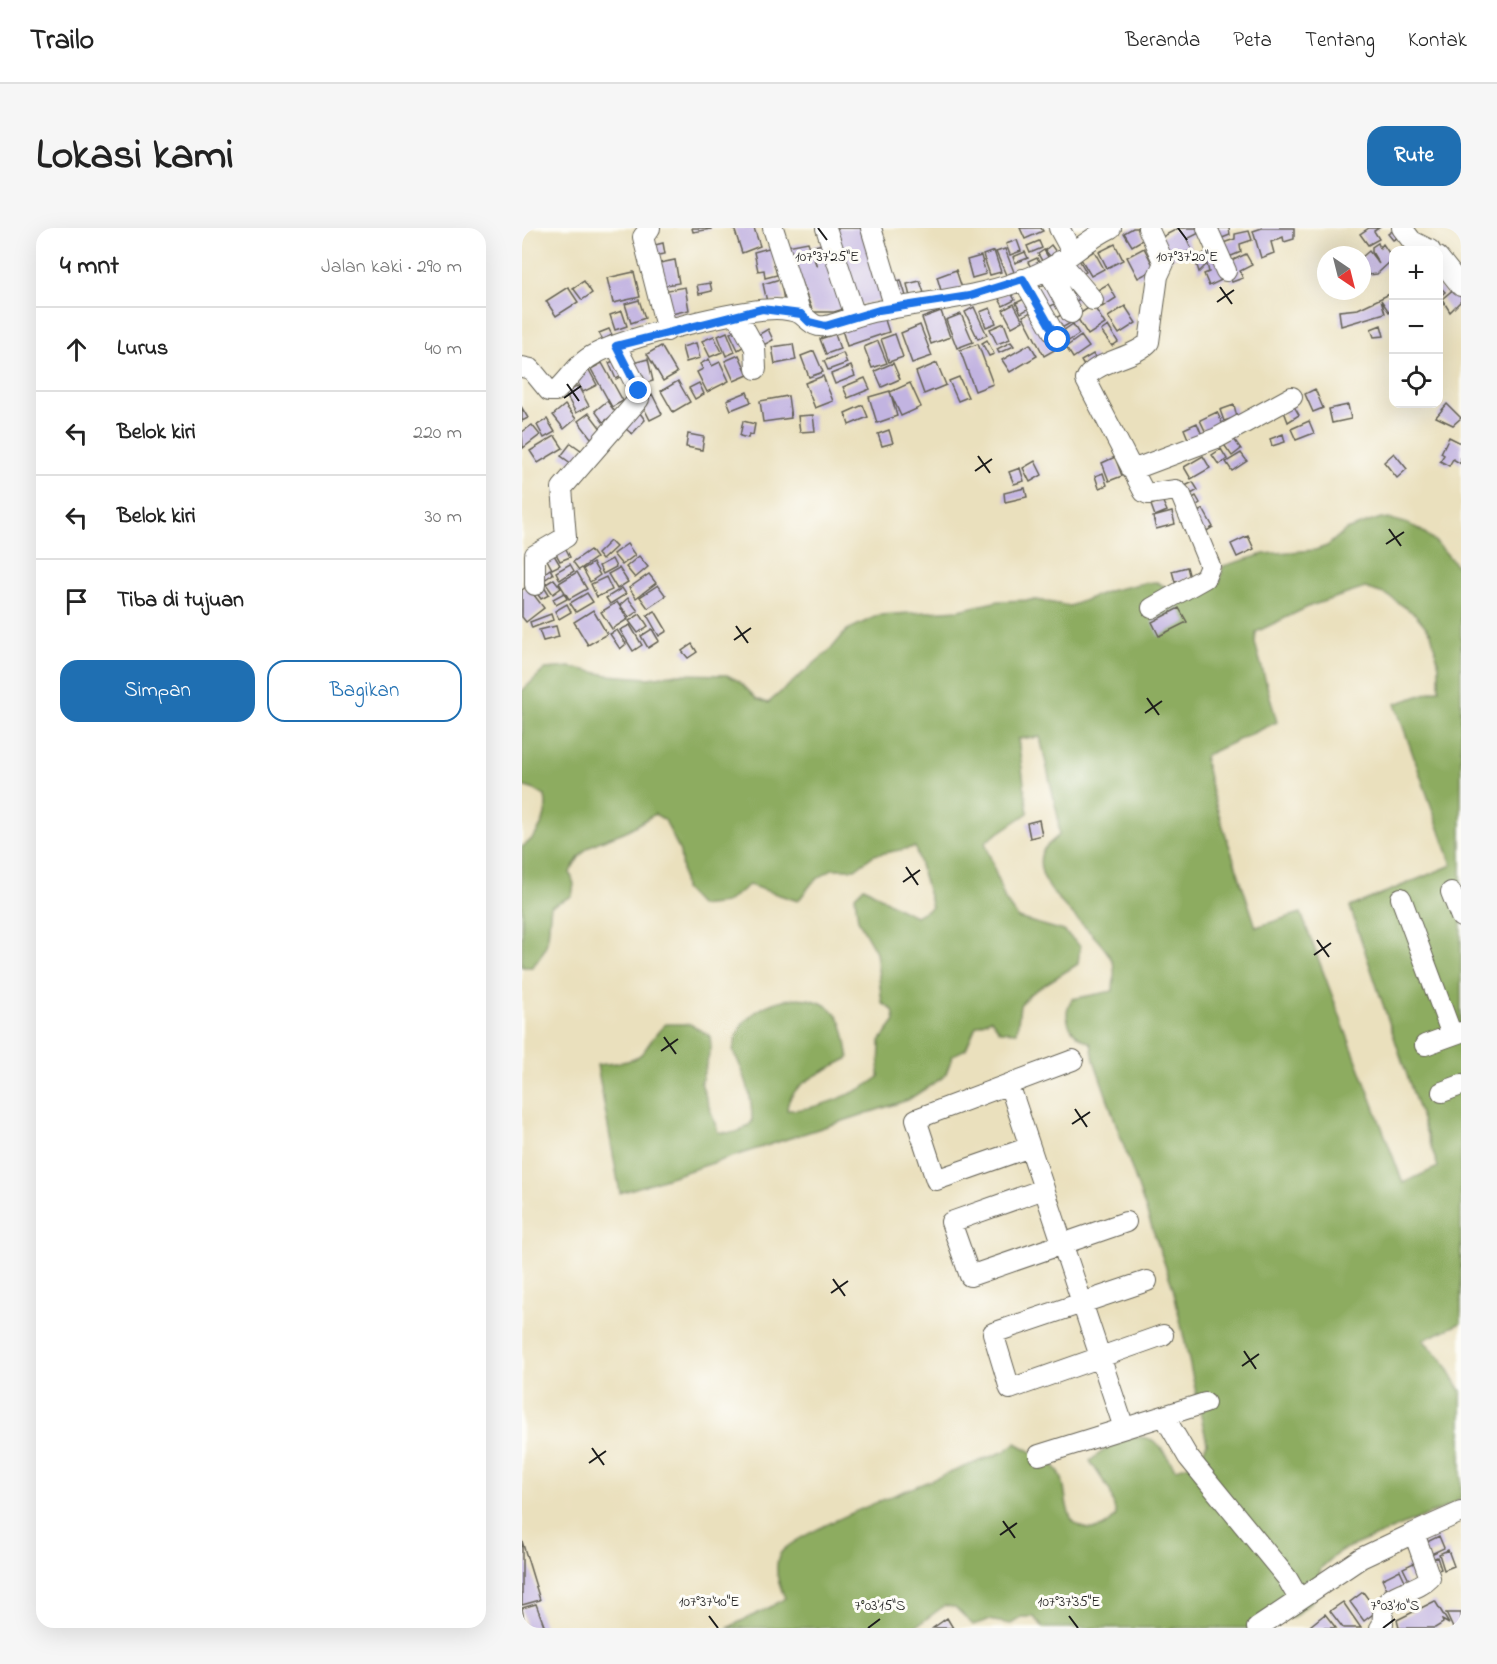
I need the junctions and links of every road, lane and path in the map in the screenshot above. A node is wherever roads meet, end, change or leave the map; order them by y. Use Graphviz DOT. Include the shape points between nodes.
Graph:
graph roads {
  1 [pos="650,228"];
  2 [pos="773,228"];
  3 [pos="826,228"];
  4 [pos="871,228"];
  5 [pos="1059,228"];
  6 [pos="1111,228"];
  7 [pos="1148,228"];
  8 [pos="1207,228"];
  9 [pos="1402,228"];
  10 [pos="1422,246"];
  11 [pos="1060,261"];
  12 [pos="1443,263"];
  13 [pos="1226,271"];
  14 [pos="1023,279"];
  15 [pos="1461,286"];
  16 [pos="1093,300"];
  17 [pos="895,308"];
  18 [pos="1071,313"];
  19 [pos="801,314"];
  20 [pos="737,315"];
  21 [pos="855,316"];
  22 [pos="667,331"];
  23 [pos="1058,340"];
  24 [pos="616,346"];
  25 [pos="522,367"];
  26 [pos="756,369"];
  27 [pos="1292,397"];
  28 [pos="1132,470"];
  29 [pos="535,585"];
  30 [pos="1152,608"];
  31 [pos="1451,892"];
  32 [pos="1401,898"];
  33 [pos="1461,917"];
  34 [pos="1457,1034"];
  35 [pos="1425,1045"];
  36 [pos="1073,1060"];
  37 [pos="1009,1084"];
  38 [pos="1030,1147"];
  39 [pos="1044,1189"];
  40 [pos="1126,1222"];
  41 [pos="1062,1243"];
  42 [pos="1147,1281"];
  43 [pos="1082,1303"];
  44 [pos="1163,1335"];
  45 [pos="1101,1358"];
  46 [pos="1205,1403"];
  47 [pos="1164,1416"];
  48 [pos="1124,1428"];
  49 [pos="1039,1455"];
  50 [pos="1461,1512"];
  51 [pos="1414,1533"];
  52 [pos="1299,1599"];
  53 [pos="1257,1628"];
  54 [pos="1380,1628"];
  1 -- 22 [label="street" via="643,237"];
  2 -- 19 [label="street"];
  3 -- 21 [label="street"];
  4 -- 17 [label="street"];
  5 -- 11 [label="street"];
  6 -- 11 [label="street"];
  7 -- 28 [label="street" via="1164,263 1158,276 1149,342 1142,349 1092,371 1086,380"];
  8 -- 13 [label="street"];
  9 -- 10 [label="street"];
  11 -- 14 [label="street"];
  11 -- 16 [label="street"];
  11 -- 18 [label="street"];
  12 -- 15 [label="street"];
  14 -- 17 [label="street" via="969,296"];
  14 -- 23 [label="street"];
  17 -- 21 [label="street"];
  19 -- 20 [label="street" via="762,309"];
  19 -- 21 [label="street" via="818,326"];
  20 -- 22 [label="street"];
  20 -- 26 [label="street" via="754,348"];
  22 -- 24 [label="street"];
  24 -- 25 [label="street" via="582,362 556,391 549,391 531,369"];
  24 -- 29 [label="street" via="639,391 639,399 562,488 566,537 535,555"];
  27 -- 28 [label="street" via="1217,438"];
  28 -- 30 [label="street" via="1148,494 1179,492 1210,566 1205,578"];
  31 -- 33 [label="street"];
  32 -- 34 [label="street"];
  34 -- 35 [label="street"];
  36 -- 37 [label="street"];
  37 -- 38 [label="street"];
  37 -- 38 [label="street" via="916,1119 936,1180"];
  38 -- 39 [label="street"];
  39 -- 41 [label="street"];
  39 -- 41 [label="street" via="951,1222 970,1276"];
  40 -- 41 [label="street"];
  41 -- 43 [label="street"];
  42 -- 43 [label="street"];
  43 -- 45 [label="street"];
  43 -- 45 [label="street" via="993,1333 1010,1389"];
  44 -- 45 [label="street"];
  45 -- 48 [label="street"];
  46 -- 47 [label="street"];
  47 -- 48 [label="street"];
  47 -- 52 [label="street" via="1188,1457 1287,1578"];
  48 -- 49 [label="street"];
  50 -- 51 [label="street"];
  51 -- 52 [label="street" via="1361,1557"];
  51 -- 54 [label="street" via="1430,1578 1390,1599 1382,1612"];
  52 -- 53 [label="street"];
}
